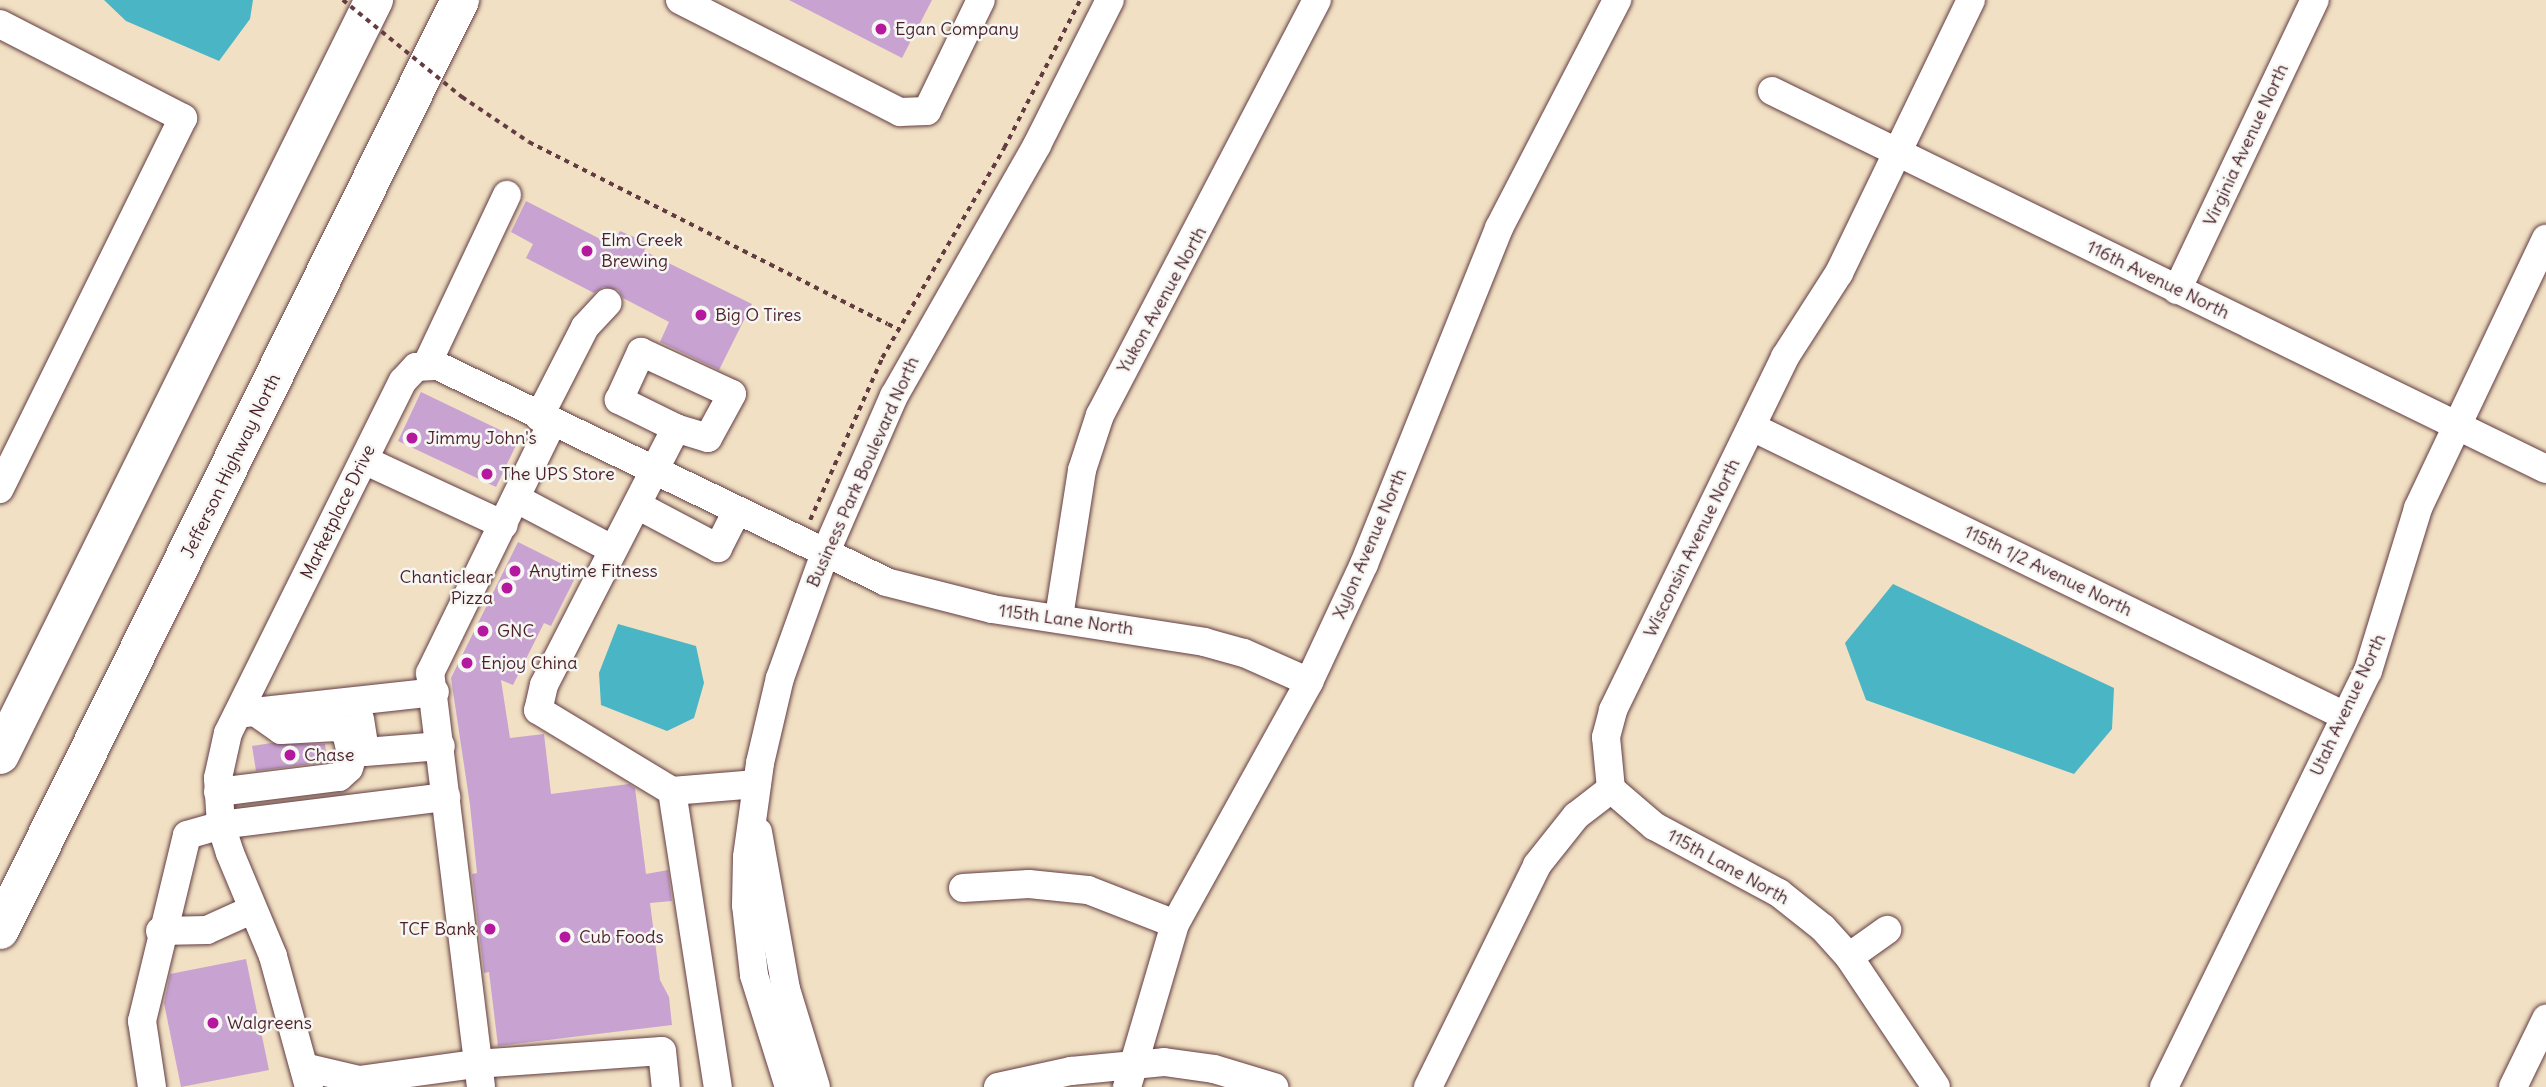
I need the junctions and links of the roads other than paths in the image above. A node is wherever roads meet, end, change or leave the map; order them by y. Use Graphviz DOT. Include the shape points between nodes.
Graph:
graph roads {
  1 [pos="374,0"];
  2 [pos="460,0"];
  3 [pos="680,0"];
  4 [pos="981,0"];
  5 [pos="1110,0"];
  6 [pos="1317,0"];
  7 [pos="1971,0"];
  8 [pos="2315,0"];
  9 [pos="1615,1"];
  10 [pos="0,24"];
  11 [pos="1772,91"];
  12 [pos="1898,152"];
  13 [pos="507,195"];
  14 [pos="2546,239"];
  15 [pos="2177,290"];
  16 [pos="607,303"];
  17 [pos="427,364"];
  18 [pos="546,420"];
  19 [pos="2458,425"];
  20 [pos="1752,427"];
  21 [pos="676,428"];
  22 [pos="364,460"];
  23 [pos="2546,469"];
  24 [pos="653,472"];
  25 [pos="0,489"];
  26 [pos="517,499"];
  27 [pos="637,505"];
  28 [pos="736,513"];
  29 [pos="504,525"];
  30 [pos="612,549"];
  31 [pos="824,556"];
  32 [pos="1059,617"];
  33 [pos="1309,682"];
  34 [pos="435,692"];
  35 [pos="357,699"];
  36 [pos="246,713"];
  37 [pos="2345,716"];
  38 [pos="441,746"];
  39 [pos="0,755"];
  40 [pos="757,784"];
  41 [pos="1611,789"];
  42 [pos="672,791"];
  43 [pos="218,792"];
  44 [pos="446,797"];
  45 [pos="755,819"];
  46 [pos="221,825"];
  47 [pos="963,888"];
  48 [pos="251,911"];
  49 [pos="1175,923"];
  50 [pos="0,930"];
  51 [pos="1887,930"];
  52 [pos="160,931"];
  53 [pos="1849,957"];
  54 [pos="2546,1019"];
  55 [pos="1130,1075"];
  56 [pos="478,1076"];
  57 [pos="306,1077"];
  58 [pos="366,1083"];
  59 [pos="152,1087"];
  60 [pos="666,1087"];
  61 [pos="718,1087"];
  62 [pos="789,1087"];
  63 [pos="816,1087"];
  64 [pos="998,1087"];
  65 [pos="1274,1087"];
  66 [pos="1428,1087"];
  67 [pos="1936,1087"];
  68 [pos="2164,1087"];
  69 [pos="2513,1087"];
  1 -- 39 [label="highway"];
  2 -- 50 [label="highway, Jefferson Highway North"];
  3 -- 4 [label="street" via="900,112 927,111"];
  5 -- 31 [label="street, Business Park Boulevard North" via="1037,145 918,347"];
  6 -- 32 [label="street, Yukon Avenue North" via="1100,415 1082,470"];
  7 -- 12 [label="street, Wisconsin Avenue North"];
  8 -- 15 [label="street, Virginia Avenue North"];
  9 -- 33 [label="street, Xylon Avenue North" via="1499,228 1364,564"];
  10 -- 25 [label="street" via="183,118"];
  11 -- 12 [label="street, 116th Avenue North"];
  12 -- 15 [label="street, 116th Avenue North"];
  12 -- 20 [label="street, Wisconsin Avenue North" via="1839,273 1785,357"];
  13 -- 17 [label="street"];
  14 -- 19 [label="street, Utah Avenue North"];
  15 -- 19 [label="street, 116th Avenue North"];
  16 -- 18 [label="street" via="585,327"];
  17 -- 18 [label="street"];
  17 -- 22 [label="street, Marketplace Drive" via="410,371 402,381"];
  18 -- 24 [label="street"];
  18 -- 26 [label="street"];
  19 -- 23 [label="street, 116th Avenue North"];
  19 -- 37 [label="street, Utah Avenue North" via="2418,508 2383,630"];
  20 -- 37 [label="street, 115th 1/2 Avenue North"];
  20 -- 41 [label="street, Wisconsin Avenue North" via="1613,710 1606,737"];
  21 -- 24 [label="street"];
  22 -- 29 [label="street"];
  22 -- 36 [label="street, Marketplace Drive"];
  24 -- 27 [label="street"];
  24 -- 28 [label="street"];
  26 -- 29 [label="street"];
  26 -- 30 [label="street"];
  27 -- 28 [label="street" via="718,548"];
  27 -- 30 [label="street"];
  28 -- 31 [label="street"];
  29 -- 34 [label="street" via="430,673"];
  30 -- 42 [label="street" via="544,685 538,710"];
  31 -- 32 [label="street, 115th Lane North" via="920,594"];
  31 -- 40 [label="street, Business Park Boulevard North" via="780,678"];
  32 -- 33 [label="street, 115th Lane North" via="1204,642 1244,653"];
  33 -- 49 [label="street, Xylon Avenue North"];
  34 -- 35 [label="street"];
  34 -- 38 [label="street"];
  35 -- 36 [label="street"];
  35 -- 38 [label="street" via="365,752"];
  36 -- 43 [label="street, Marketplace Drive" via="222,754"];
  36 -- 43 [label="street" via="281,730 337,727 346,733 352,758 349,768 339,777"];
  37 -- 68 [label="street, Utah Avenue North"];
  38 -- 44 [label="street"];
  40 -- 42 [label="street"];
  40 -- 45 [label="street, Business Park Boulevard North"];
  41 -- 53 [label="street, 115th Lane North" via="1654,826 1790,900"];
  41 -- 66 [label="street" via="1576,816 1536,865"];
  42 -- 61 [label="street"];
  43 -- 46 [label="street, Marketplace Drive"];
  44 -- 46 [label="street"];
  44 -- 56 [label="street"];
  45 -- 62 [label="street, Business Park Boulevard North" via="747,857 746,905 754,975"];
  45 -- 63 [label="street, Business Park Boulevard North" via="786,989"];
  46 -- 48 [label="street, Marketplace Drive"];
  46 -- 52 [label="street" via="193,830 184,840"];
  47 -- 49 [label="street" via="1029,884 1074,888"];
  48 -- 52 [label="street" via="207,930"];
  48 -- 57 [label="street, Marketplace Drive" via="273,956"];
  49 -- 55 [label="street, Xylon Avenue North"];
  51 -- 53 [label="street"];
  52 -- 59 [label="street" via="141,1028"];
  53 -- 67 [label="street, 115th Lane North"];
  54 -- 69 [label="street"];
  55 -- 64 [label="street"];
  55 -- 65 [label="street" via="1213,1069"];
  56 -- 58 [label="street"];
  56 -- 60 [label="street" via="662,1051"];
  57 -- 58 [label="street"];
}
